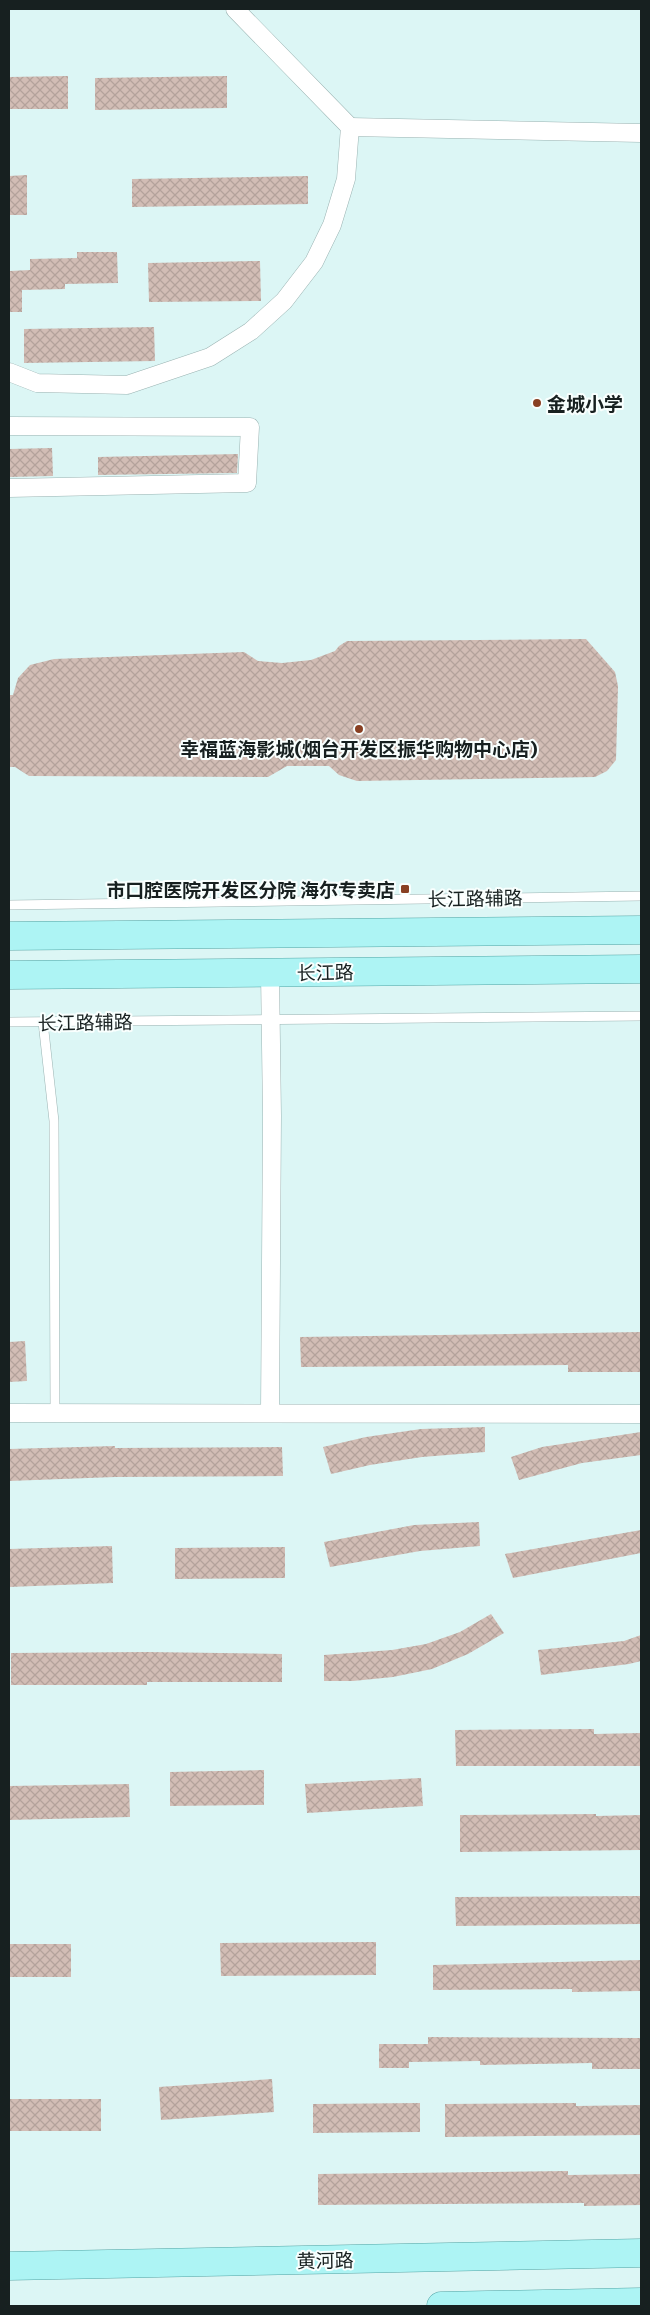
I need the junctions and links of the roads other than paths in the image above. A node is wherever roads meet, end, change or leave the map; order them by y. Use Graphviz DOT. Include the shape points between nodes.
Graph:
graph roads {
  1 [pos="235,9"];
  2 [pos="350,127"];
  3 [pos="641,133"];
  4 [pos="9,372"];
  5 [pos="9,426"];
  6 [pos="9,488"];
  7 [pos="641,896"];
  8 [pos="9,905"];
  9 [pos="641,930"];
  10 [pos="9,936"];
  11 [pos="641,969"];
  12 [pos="270,973"];
  13 [pos="9,975"];
  14 [pos="641,1016"];
  15 [pos="270,1020"];
  16 [pos="9,1022"];
  17 [pos="43,1022"];
  18 [pos="9,1413"];
  19 [pos="55,1413"];
  20 [pos="270,1413"];
  21 [pos="641,1414"];
  22 [pos="641,2253"];
  23 [pos="9,2266"];
  24 [pos="641,2302"];
  25 [pos="441,2306"];
  1 -- 2 [label="street"];
  2 -- 3 [label="street"];
  2 -- 4 [label="street" via="346,179 332,225 314,262 284,301 251,331 210,357 127,385 37,383"];
  5 -- 6 [label="street" via="250,426 247,484"];
  7 -- 8 [label="lane, 长江路辅路"];
  9 -- 10 [label="main road, 长江路"];
  11 -- 12 [label="main road, 长江路"];
  12 -- 13 [label="main road, 长江路"];
  12 -- 15 [label="street"];
  14 -- 15 [label="lane, 长江路辅路"];
  15 -- 17 [label="lane, 长江路辅路"];
  15 -- 20 [label="street"];
  16 -- 17 [label="lane, 长江路辅路"];
  17 -- 19 [label="lane" via="54,1121"];
  18 -- 19 [label="street"];
  19 -- 20 [label="street"];
  20 -- 21 [label="street"];
  22 -- 23 [label="main road, 黄河路"];
  24 -- 25 [label="main road"];
}
